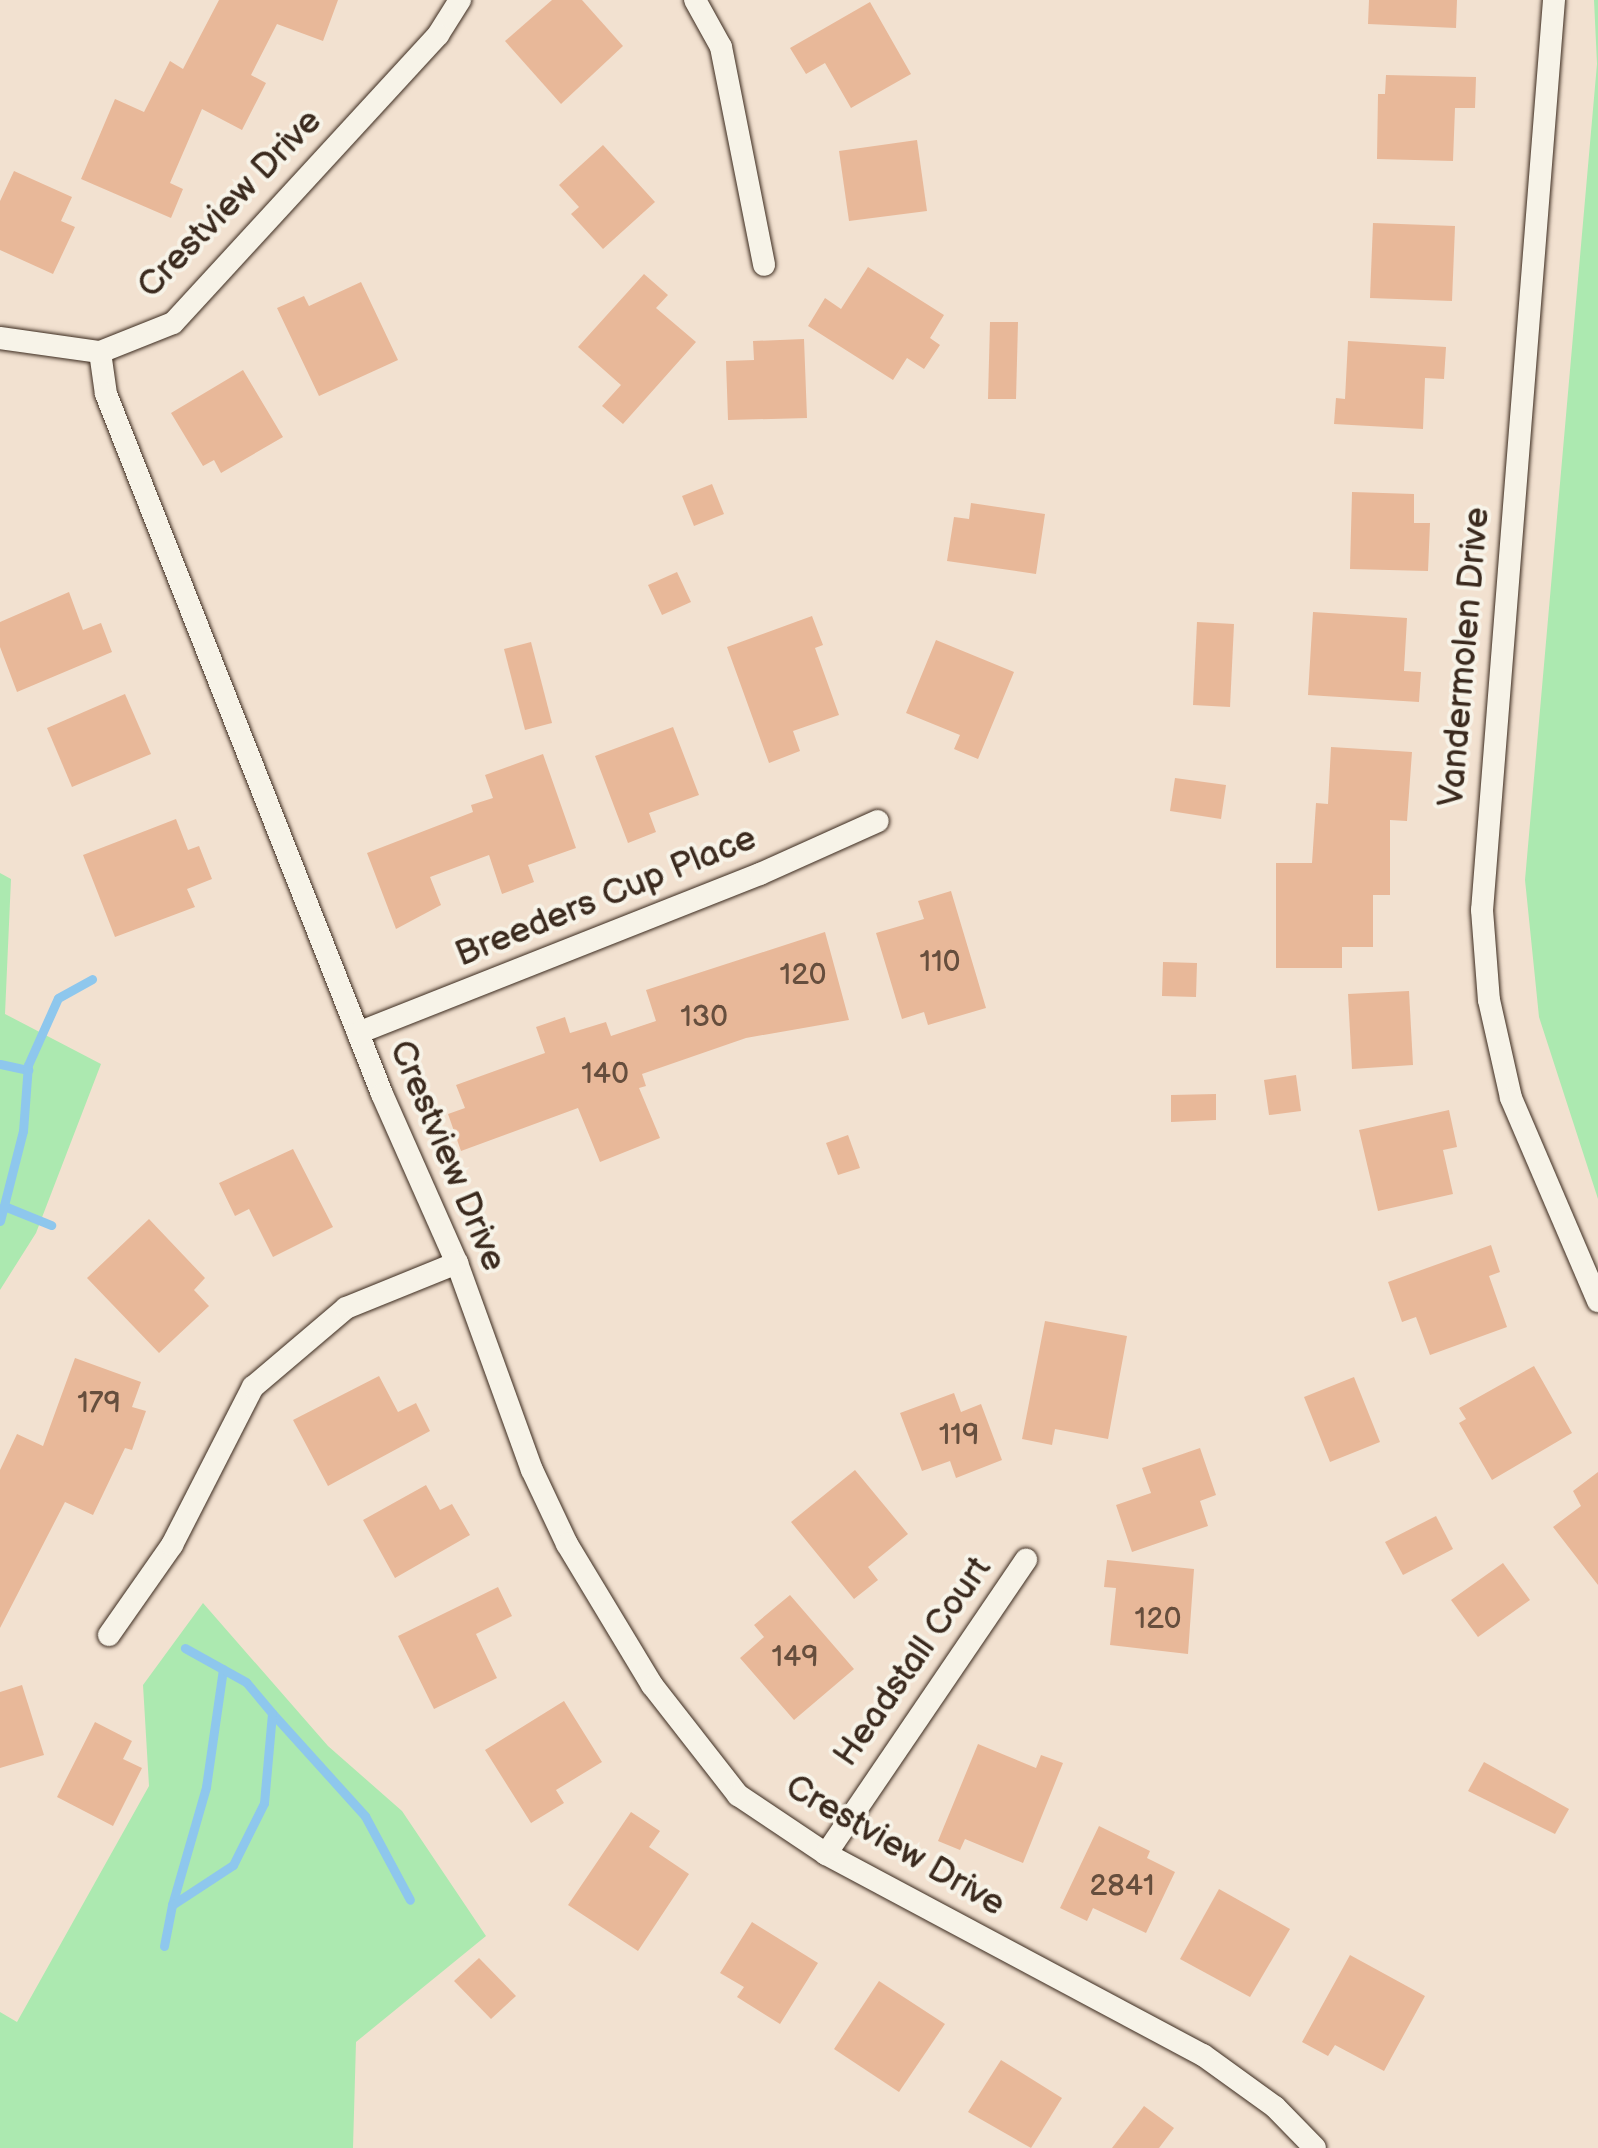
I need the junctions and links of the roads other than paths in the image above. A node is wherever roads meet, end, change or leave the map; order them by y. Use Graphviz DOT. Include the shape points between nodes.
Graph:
graph roads {
  1 [pos="460,0"];
  2 [pos="695,0"];
  3 [pos="1554,0"];
  4 [pos="764,266"];
  5 [pos="0,338"];
  6 [pos="100,352"];
  7 [pos="878,821"];
  8 [pos="358,1033"];
  9 [pos="457,1263"];
  10 [pos="1598,1301"];
  11 [pos="1026,1560"];
  12 [pos="110,1634"];
  13 [pos="826,1854"];
  14 [pos="1315,2148"];
  1 -- 6 [label="street, Crestview Drive" via="438,34 173,322"];
  2 -- 4 [label="street" via="721,47"];
  3 -- 10 [label="street, Vandermolen Drive" via="1482,910 1489,1000 1511,1098"];
  5 -- 6 [label="street"];
  6 -- 8 [label="street, Crestview Drive" via="106,394"];
  7 -- 8 [label="street, Breeders Cup Place"];
  8 -- 9 [label="street, Crestview Drive"];
  9 -- 12 [label="street" via="346,1308 253,1387 172,1545"];
  9 -- 13 [label="street, Crestview Drive" via="532,1470 567,1544 652,1686 738,1795"];
  11 -- 13 [label="street, Headstall Court"];
  13 -- 14 [label="street, Crestview Drive" via="1203,2055 1275,2107"];
}
